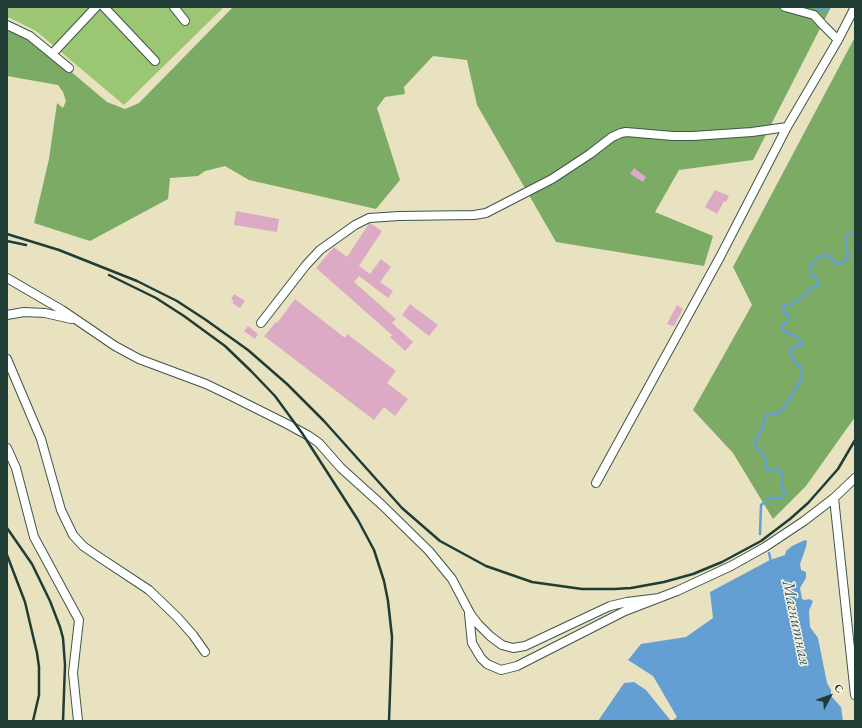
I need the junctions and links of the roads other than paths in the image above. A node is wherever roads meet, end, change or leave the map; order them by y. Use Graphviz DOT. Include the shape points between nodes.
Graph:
graph roads {
  1 [pos="96,7"];
  2 [pos="104,7"];
  3 [pos="174,7"];
  4 [pos="785,7"];
  5 [pos="855,7"];
  6 [pos="185,21"];
  7 [pos="7,25"];
  8 [pos="838,40"];
  9 [pos="52,54"];
  10 [pos="155,61"];
  11 [pos="69,68"];
  12 [pos="786,127"];
  13 [pos="7,278"];
  14 [pos="7,316"];
  15 [pos="80,322"];
  16 [pos="261,323"];
  17 [pos="7,359"];
  18 [pos="7,448"];
  19 [pos="855,478"];
  20 [pos="596,483"];
  21 [pos="834,498"];
  22 [pos="659,598"];
  23 [pos="466,604"];
  24 [pos="205,652"];
  25 [pos="855,695"];
  26 [pos="78,721"];
  1 -- 9 [label="lane"];
  2 -- 10 [label="lane"];
  3 -- 6 [label="lane"];
  4 -- 8 [label="lane" via="814,15"];
  5 -- 8 [label="lane"];
  7 -- 9 [label="lane" via="30,36"];
  8 -- 12 [label="lane"];
  9 -- 11 [label="lane"];
  12 -- 16 [label="lane" via="693,136 620,133 552,179 486,213 474,216 369,218 320,250 306,264"];
  12 -- 20 [label="lane" via="720,257"];
  13 -- 15 [label="lane"];
  14 -- 15 [label="lane" via="24,312 45,313"];
  15 -- 23 [label="lane" via="139,359 229,395 319,443 341,468 429,551 452,579"];
  17 -- 24 [label="lane" via="41,439 62,510 73,535 83,546 149,590 178,618"];
  18 -- 26 [label="lane" via="18,474 34,538 79,620 73,673"];
  19 -- 21 [label="lane"];
  21 -- 22 [label="lane" via="759,550 712,575"];
  21 -- 25 [label="lane"];
  22 -- 23 [label="lane" via="610,606 519,648 507,647 490,636 478,624"];
  22 -- 23 [label="lane" via="608,619 517,666 501,670 487,664 476,651 472,643"];
}
